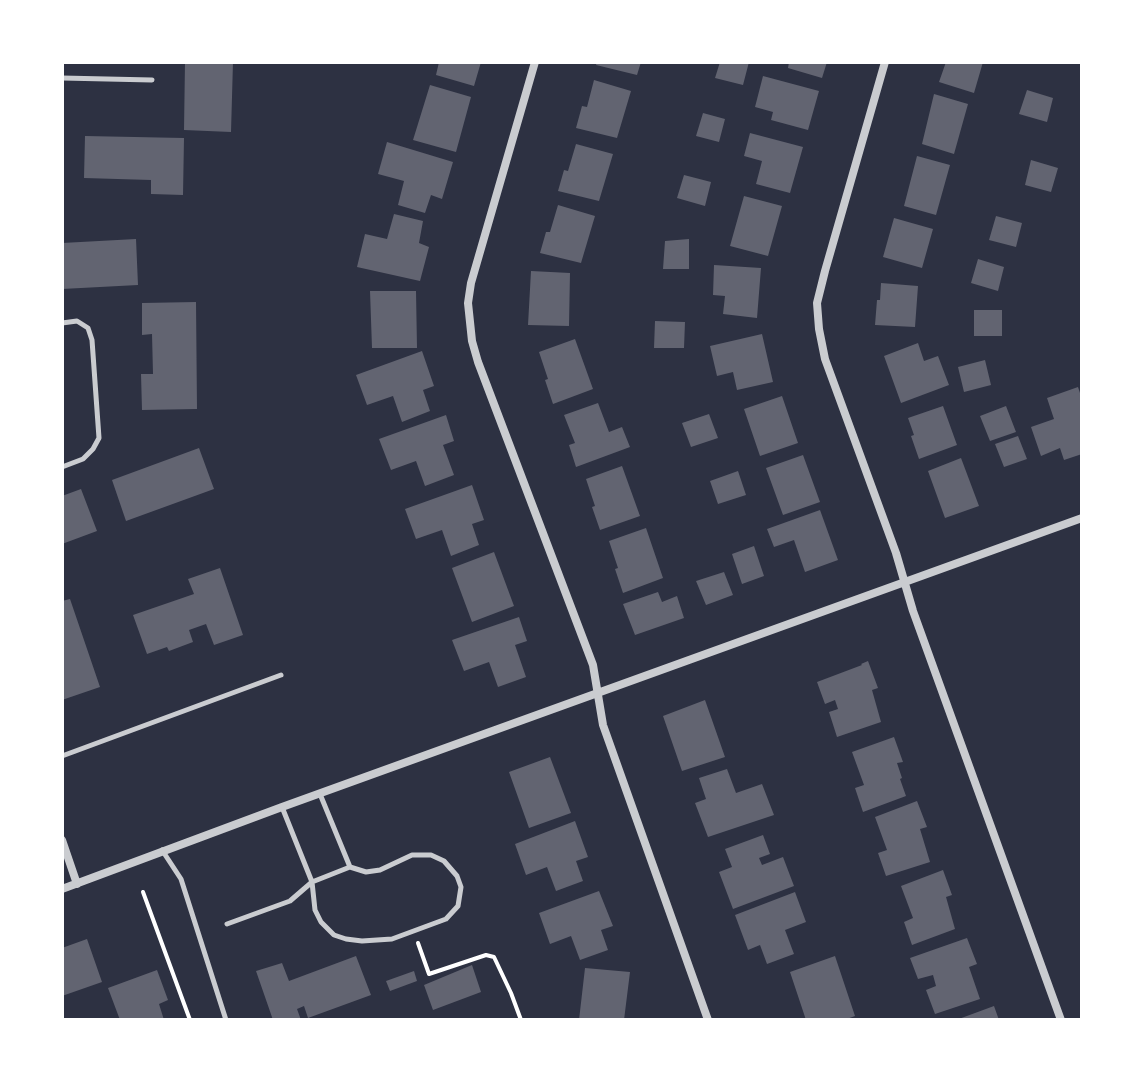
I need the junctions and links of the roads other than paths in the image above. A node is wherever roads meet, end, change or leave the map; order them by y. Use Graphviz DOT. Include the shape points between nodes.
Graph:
graph roads {
  1 [pos="535,62"];
  2 [pos="885,62"];
  3 [pos="62,78"];
  4 [pos="152,80"];
  5 [pos="62,323"];
  6 [pos="62,467"];
  7 [pos="1082,518"];
  8 [pos="905,582"];
  9 [pos="281,675"];
  10 [pos="597,693"];
  11 [pos="62,756"];
  12 [pos="320,793"];
  13 [pos="282,807"];
  14 [pos="62,840"];
  15 [pos="162,850"];
  16 [pos="350,867"];
  17 [pos="312,882"];
  18 [pos="77,884"];
  19 [pos="62,889"];
  20 [pos="227,924"];
  21 [pos="226,1020"];
  22 [pos="708,1020"];
  23 [pos="1061,1020"];
  1 -- 10 [label="street" via="471,283 469,323 478,362 593,665"];
  2 -- 8 [label="street" via="817,303 825,359"];
  3 -- 4 [label="lane"];
  5 -- 6 [label="lane" via="77,321 88,328 92,340 99,438 83,459"];
  7 -- 8 [label="street"];
  8 -- 10 [label="street"];
  8 -- 23 [label="street"];
  9 -- 11 [label="lane"];
  10 -- 12 [label="street"];
  10 -- 22 [label="street" via="603,725"];
  12 -- 13 [label="street"];
  12 -- 16 [label="lane"];
  13 -- 15 [label="street"];
  13 -- 17 [label="lane"];
  14 -- 18 [label="street"];
  15 -- 18 [label="street"];
  15 -- 21 [label="lane" via="181,879"];
  16 -- 17 [label="lane"];
  16 -- 17 [label="lane" via="380,870 412,855 431,855 457,876 458,906 446,919 392,939 346,939 321,922"];
  17 -- 20 [label="lane" via="290,901"];
  18 -- 19 [label="street"];
}
